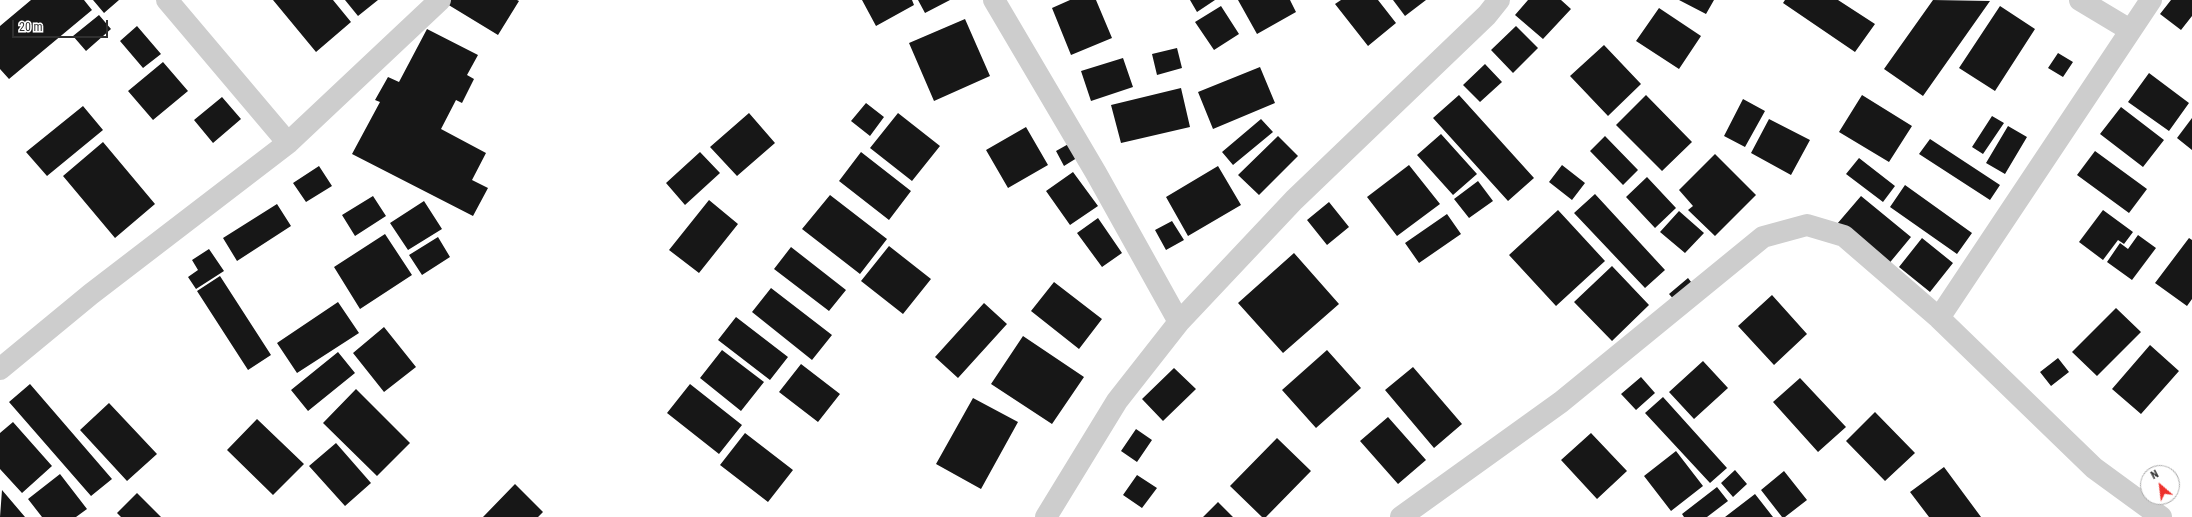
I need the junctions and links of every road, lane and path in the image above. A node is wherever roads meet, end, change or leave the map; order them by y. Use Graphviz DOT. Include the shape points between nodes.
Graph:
graph roads {
  1 [pos="167,0"];
  2 [pos="440,0"];
  3 [pos="994,0"];
  4 [pos="1499,0"];
  5 [pos="2080,0"];
  6 [pos="2151,0"];
  7 [pos="2130,30"];
  8 [pos="288,143"];
  9 [pos="1939,318"];
  10 [pos="1179,322"];
  11 [pos="0,369"];
  12 [pos="1046,517"];
  13 [pos="1401,517"];
  14 [pos="2161,517"];
  1 -- 8 [label="street"];
  2 -- 8 [label="street"];
  3 -- 10 [label="street" via="1096,173"];
  4 -- 10 [label="street" via="1487,15 1294,200"];
  5 -- 7 [label="street"];
  6 -- 7 [label="street"];
  7 -- 9 [label="street"];
  8 -- 11 [label="street" via="91,294"];
  9 -- 13 [label="street" via="1844,236 1807,225 1763,237 1561,402"];
  9 -- 14 [label="street" via="2094,468"];
  10 -- 12 [label="street" via="1117,401"];
}
